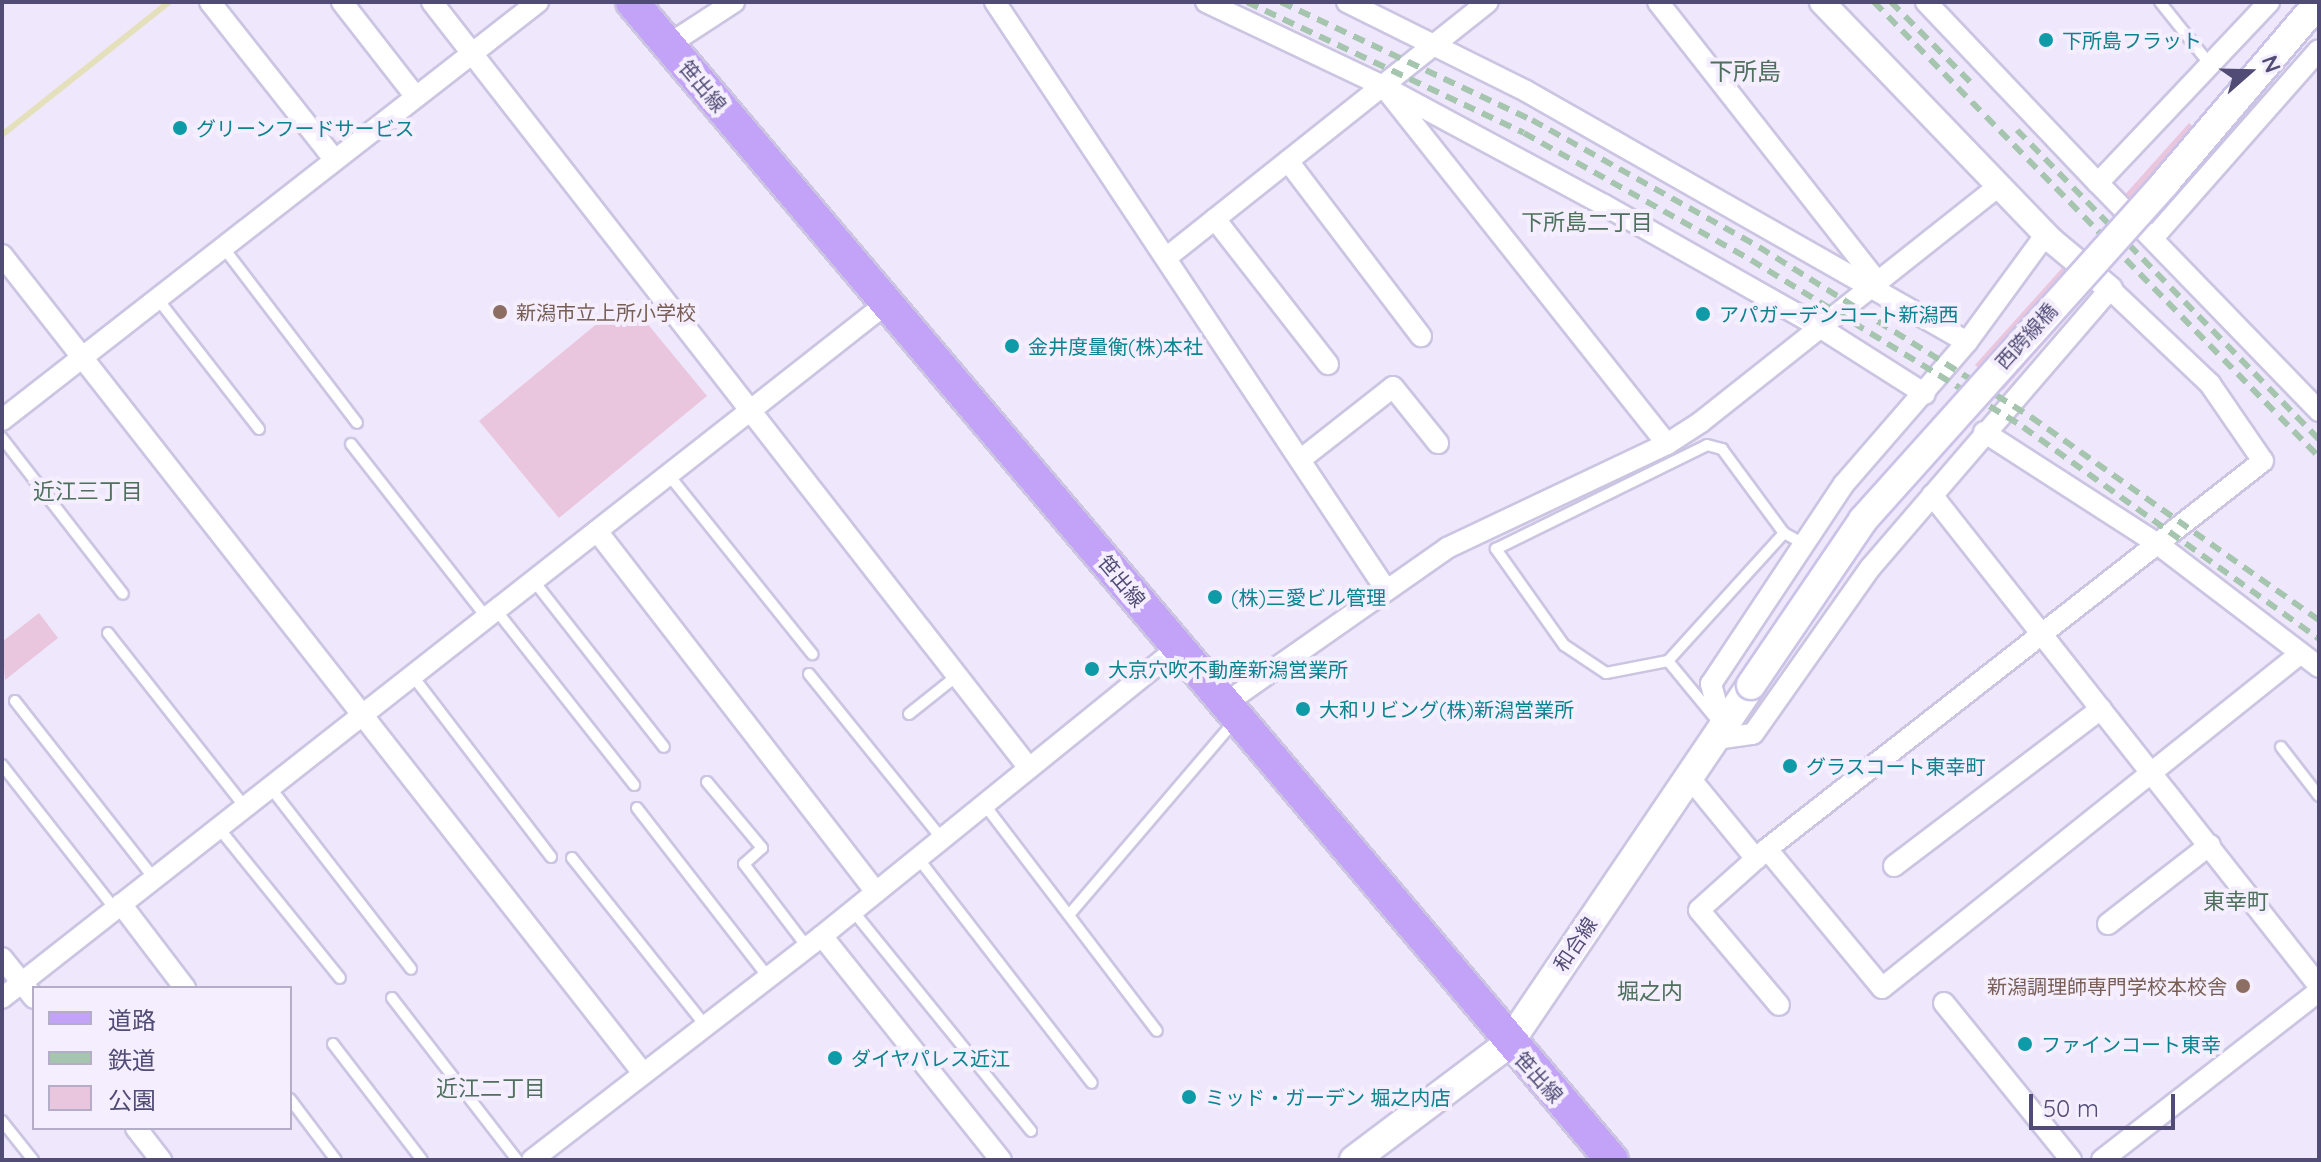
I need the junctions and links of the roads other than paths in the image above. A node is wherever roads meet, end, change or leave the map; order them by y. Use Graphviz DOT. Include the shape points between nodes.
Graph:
graph roads {
  1 [pos="210,2"];
  2 [pos="342,2"];
  3 [pos="432,2"];
  4 [pos="538,2"];
  5 [pos="632,2"];
  6 [pos="734,2"];
  7 [pos="995,2"];
  8 [pos="1206,2"];
  9 [pos="1347,2"];
  10 [pos="1488,2"];
  11 [pos="1658,2"];
  12 [pos="1822,2"];
  13 [pos="1926,2"];
  14 [pos="2160,2"];
  15 [pos="2269,2"];
  16 [pos="2319,2"];
  17 [pos="668,45"];
  18 [pos="1435,45"];
  19 [pos="2319,50"];
  20 [pos="473,52"];
  21 [pos="2212,67"];
  22 [pos="1383,86"];
  23 [pos="416,97"];
  24 [pos="335,160"];
  25 [pos="1288,161"];
  26 [pos="2098,183"];
  27 [pos="1999,186"];
  28 [pos="1215,219"];
  29 [pos="2046,234"];
  30 [pos="2154,237"];
  31 [pos="223,247"];
  32 [pos="2,255"];
  33 [pos="1166,258"];
  34 [pos="1874,283"];
  35 [pos="2110,289"];
  36 [pos="157,298"];
  37 [pos="887,303"];
  38 [pos="1821,328"];
  39 [pos="1421,336"];
  40 [pos="1967,342"];
  41 [pos="82,356"];
  42 [pos="1328,364"];
  43 [pos="1925,394"];
  44 [pos="752,409"];
  45 [pos="2319,411"];
  46 [pos="2,420"];
  47 [pos="357,423"];
  48 [pos="259,429"];
  49 [pos="1984,432"];
  50 [pos="2,438"];
  51 [pos="1438,443"];
  52 [pos="351,444"];
  53 [pos="1667,444"];
  54 [pos="1300,460"];
  55 [pos="668,474"];
  56 [pos="1932,495"];
  57 [pos="597,531"];
  58 [pos="1784,533"];
  59 [pos="2155,542"];
  60 [pos="1804,544"];
  61 [pos="533,580"];
  62 [pos="1385,588"];
  63 [pos="123,594"];
  64 [pos="491,613"];
  65 [pos="108,633"];
  66 [pos="2042,633"];
  67 [pos="1178,648"];
  68 [pos="2301,653"];
  69 [pos="812,654"];
  70 [pos="1668,661"];
  71 [pos="2319,667"];
  72 [pos="809,674"];
  73 [pos="412,675"];
  74 [pos="958,675"];
  75 [pos="1751,685"];
  76 [pos="15,701"];
  77 [pos="2101,709"];
  78 [pos="1232,710"];
  79 [pos="362,714"];
  80 [pos="909,714"];
  81 [pos="1720,734"];
  82 [pos="664,747"];
  83 [pos="2281,747"];
  84 [pos="2,765"];
  85 [pos="1029,768"];
  86 [pos="2154,775"];
  87 [pos="1689,777"];
  88 [pos="707,782"];
  89 [pos="634,785"];
  90 [pos="270,787"];
  91 [pos="2319,796"];
  92 [pos="984,804"];
  93 [pos="245,807"];
  94 [pos="637,808"];
  95 [pos="218,827"];
  96 [pos="942,839"];
  97 [pos="2210,845"];
  98 [pos="1762,854"];
  99 [pos="551,857"];
  100 [pos="572,858"];
  101 [pos="918,858"];
  102 [pos="1894,866"];
  103 [pos="154,878"];
  104 [pos="876,892"];
  105 [pos="118,906"];
  106 [pos="853,911"];
  107 [pos="1069,915"];
  108 [pos="2108,924"];
  109 [pos="815,941"];
  110 [pos="2,958"];
  111 [pos="411,969"];
  112 [pos="768,977"];
  113 [pos="340,978"];
  114 [pos="32,986"];
  115 [pos="183,986"];
  116 [pos="2319,989"];
  117 [pos="28,990"];
  118 [pos="2,998"];
  119 [pos="392,998"];
  120 [pos="1944,1003"];
  121 [pos="1779,1005"];
  122 [pos="705,1025"];
  123 [pos="1157,1031"];
  124 [pos="1509,1043"];
  125 [pos="333,1044"];
  126 [pos="643,1073"];
  127 [pos="1092,1083"];
  128 [pos="292,1102"];
  129 [pos="2,1121"];
  130 [pos="138,1130"];
  131 [pos="1031,1131"];
  132 [pos="33,1160"];
  133 [pos="161,1160"];
  134 [pos="336,1160"];
  135 [pos="422,1160"];
  136 [pos="517,1160"];
  137 [pos="532,1160"];
  138 [pos="1001,1160"];
  139 [pos="1354,1160"];
  140 [pos="1612,1160"];
  141 [pos="2071,1160"];
  142 [pos="2102,1160"];
  1 -- 24 [label="street"];
  2 -- 23 [label="street"];
  3 -- 20 [label="street"];
  4 -- 20 [label="street"];
  5 -- 17 [label="main road, 笹出線"];
  6 -- 17 [label="street"];
  7 -- 33 [label="street"];
  8 -- 22 [label="street"];
  9 -- 18 [label="street"];
  10 -- 18 [label="street"];
  11 -- 34 [label="street"];
  12 -- 27 [label="street"];
  13 -- 26 [label="street"];
  14 -- 21 [label="lane"];
  15 -- 21 [label="street"];
  16 -- 75 [label="main road, 西跨線橋, bridge" via="2165,183 1863,520"];
  17 -- 37 [label="main road, 笹出線"];
  18 -- 22 [label="street"];
  18 -- 34 [label="street"];
  19 -- 30 [label="street"];
  20 -- 23 [label="street"];
  20 -- 44 [label="street"];
  21 -- 26 [label="street"];
  22 -- 25 [label="street"];
  22 -- 38 [label="street"];
  22 -- 53 [label="street"];
  23 -- 24 [label="street"];
  24 -- 31 [label="street"];
  25 -- 28 [label="street"];
  25 -- 39 [label="street"];
  26 -- 30 [label="street"];
  27 -- 29 [label="street"];
  27 -- 34 [label="street"];
  28 -- 33 [label="street"];
  28 -- 42 [label="street"];
  29 -- 35 [label="street"];
  29 -- 40 [label="street"];
  30 -- 45 [label="street"];
  31 -- 36 [label="street"];
  31 -- 47 [label="lane"];
  32 -- 41 [label="street"];
  33 -- 54 [label="street"];
  34 -- 38 [label="street"];
  34 -- 40 [label="street"];
  35 -- 49 [label="street"];
  35 -- 59 [label="street" via="2210,384 2263,461"];
  36 -- 41 [label="street"];
  36 -- 48 [label="lane"];
  37 -- 44 [label="street"];
  37 -- 67 [label="main road, 笹出線"];
  38 -- 43 [label="street"];
  38 -- 53 [label="street"];
  40 -- 43 [label="street"];
  41 -- 46 [label="street"];
  41 -- 79 [label="street"];
  43 -- 60 [label="street" via="1844,484"];
  44 -- 55 [label="street"];
  44 -- 74 [label="street"];
  49 -- 56 [label="street"];
  49 -- 59 [label="street"];
  50 -- 63 [label="lane"];
  51 -- 54 [label="street" via="1393,387"];
  52 -- 64 [label="lane"];
  53 -- 62 [label="street" via="1447,548"];
  54 -- 62 [label="street"];
  55 -- 57 [label="street"];
  55 -- 69 [label="lane"];
  56 -- 66 [label="street"];
  56 -- 81 [label="street" via="1871,567 1753,734"];
  57 -- 61 [label="street"];
  57 -- 104 [label="street"];
  58 -- 60 [label="lane"];
  58 -- 70 [label="lane"];
  58 -- 70 [label="lane" via="1722,449 1707,445 1496,549 1564,645 1606,673"];
  59 -- 66 [label="street"];
  59 -- 68 [label="street"];
  60 -- 81 [label="street" via="1711,684"];
  61 -- 64 [label="street"];
  61 -- 82 [label="lane"];
  62 -- 78 [label="street"];
  64 -- 73 [label="street"];
  64 -- 89 [label="lane"];
  65 -- 93 [label="lane"];
  66 -- 77 [label="street"];
  66 -- 98 [label="street"];
  67 -- 78 [label="main road, 笹出線"];
  67 -- 85 [label="street"];
  68 -- 71 [label="street"];
  68 -- 86 [label="street"];
  70 -- 81 [label="lane"];
  72 -- 96 [label="lane"];
  73 -- 79 [label="street"];
  73 -- 99 [label="lane"];
  74 -- 80 [label="lane"];
  74 -- 85 [label="street"];
  75 -- 81 [label="main road, 和合線"];
  76 -- 103 [label="lane"];
  77 -- 86 [label="street"];
  77 -- 102 [label="street"];
  78 -- 107 [label="lane"];
  78 -- 124 [label="main road, 笹出線"];
  79 -- 90 [label="street"];
  79 -- 126 [label="street"];
  81 -- 87 [label="main road, 和合線"];
  83 -- 91 [label="lane"];
  84 -- 105 [label="lane"];
  85 -- 92 [label="street"];
  86 -- 97 [label="street"];
  86 -- 98 [label="street" via="1882,988"];
  87 -- 98 [label="street"];
  87 -- 124 [label="main road, 和合線"];
  88 -- 109 [label="lane" via="762,848 744,864"];
  90 -- 93 [label="street"];
  90 -- 111 [label="lane"];
  92 -- 96 [label="street"];
  92 -- 107 [label="lane"];
  93 -- 95 [label="street"];
  94 -- 112 [label="lane"];
  95 -- 103 [label="street"];
  95 -- 113 [label="lane"];
  96 -- 101 [label="street"];
  97 -- 108 [label="street"];
  97 -- 116 [label="street"];
  98 -- 121 [label="street" via="1699,910"];
  100 -- 122 [label="lane"];
  101 -- 104 [label="street"];
  101 -- 127 [label="lane"];
  103 -- 105 [label="street"];
  104 -- 106 [label="street"];
  105 -- 114 [label="street"];
  105 -- 115 [label="street"];
  106 -- 109 [label="street"];
  106 -- 131 [label="lane"];
  107 -- 123 [label="lane"];
  109 -- 112 [label="street"];
  109 -- 138 [label="street"];
  110 -- 117 [label="street"];
  112 -- 122 [label="street"];
  116 -- 142 [label="street"];
  117 -- 118 [label="street"];
  119 -- 136 [label="lane"];
  120 -- 141 [label="street"];
  122 -- 126 [label="street"];
  124 -- 139 [label="main road, 和合線"];
  124 -- 140 [label="main road, 笹出線"];
  125 -- 135 [label="lane"];
  126 -- 137 [label="street"];
  128 -- 134 [label="lane"];
  129 -- 132 [label="lane"];
  130 -- 133 [label="street"];
}
